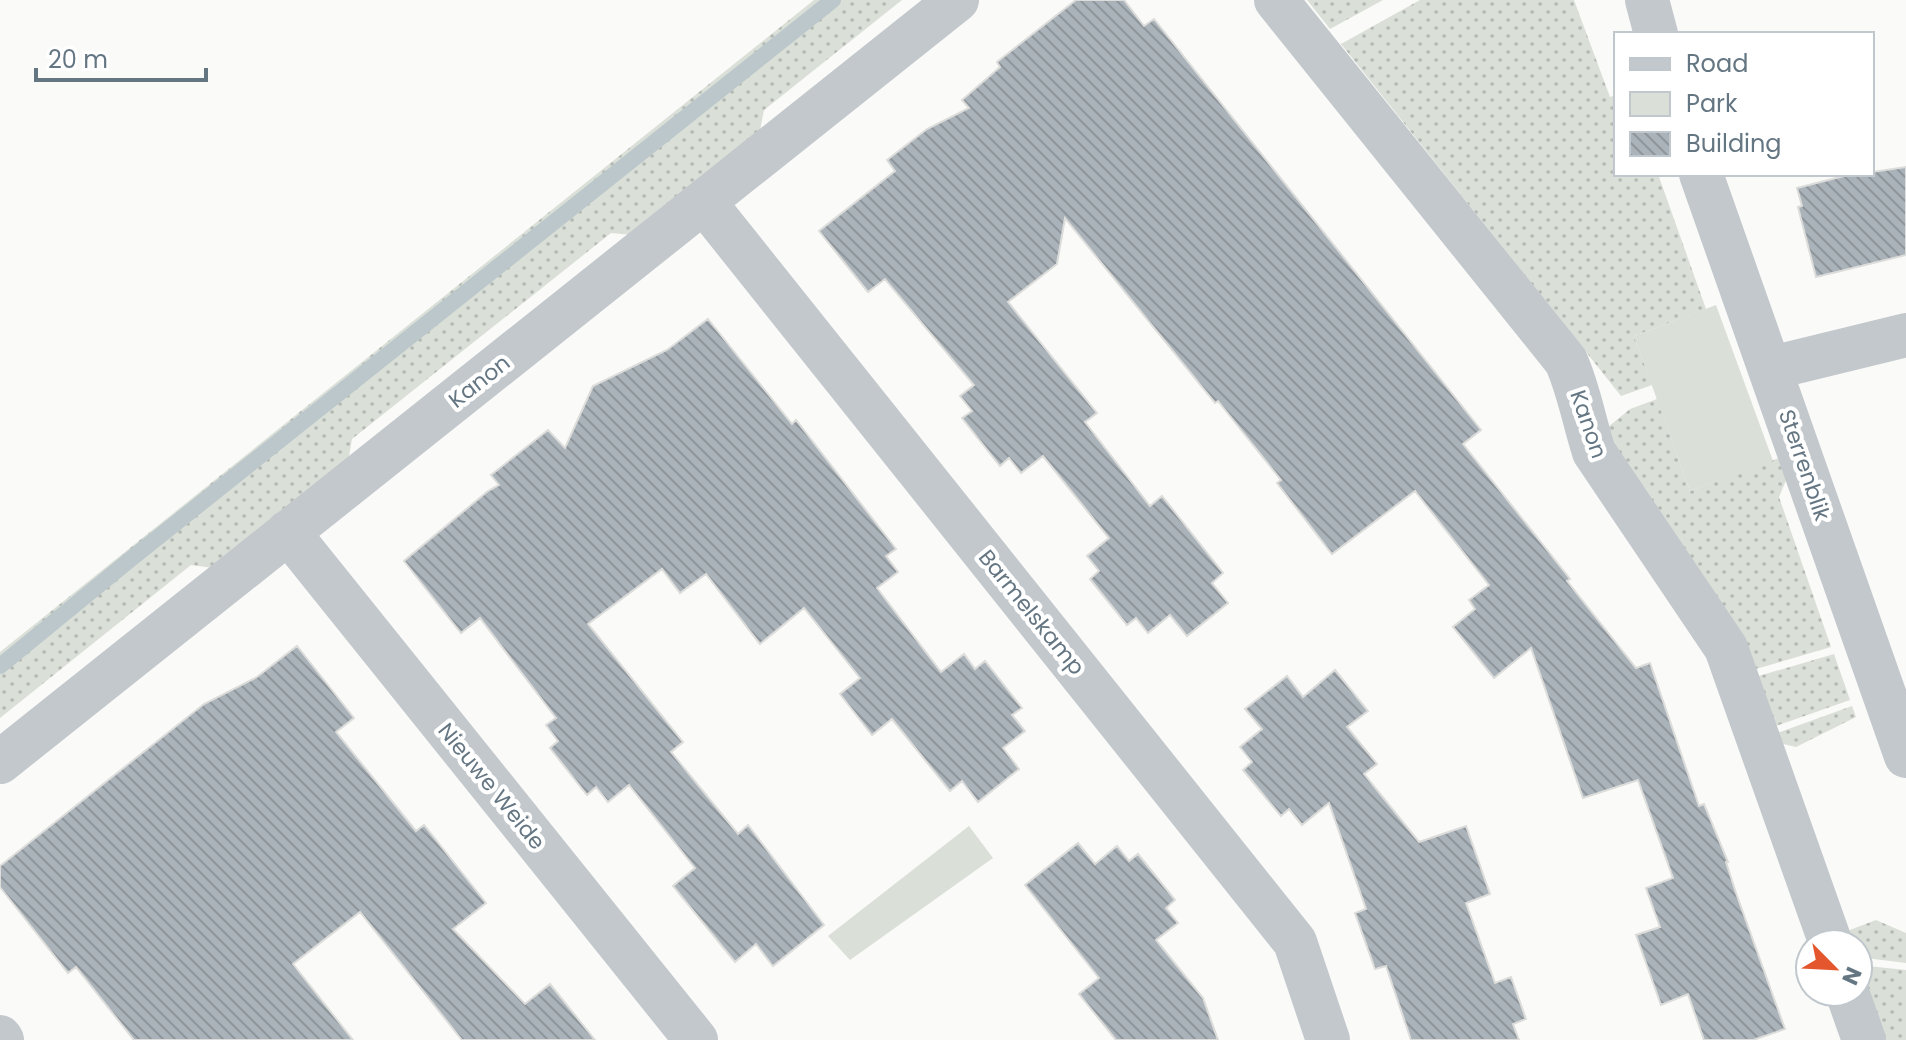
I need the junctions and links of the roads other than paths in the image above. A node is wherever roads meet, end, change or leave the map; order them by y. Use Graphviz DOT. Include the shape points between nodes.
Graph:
graph roads {
  1 [pos="957,0"];
  2 [pos="1276,0"];
  3 [pos="1647,0"];
  4 [pos="1655,32"];
  5 [pos="1702,176"];
  6 [pos="704,202"];
  7 [pos="1906,335"];
  8 [pos="1771,368"];
  9 [pos="288,532"];
  10 [pos="1906,756"];
  11 [pos="0,762"];
  12 [pos="1825,928"];
  13 [pos="1853,1008"];
  14 [pos="696,1040"];
  15 [pos="1328,1040"];
  16 [pos="1864,1040"];
  1 -- 6 [label="street, Kanon"];
  2 -- 12 [label="street, Kanon" via="1566,361 1594,452 1726,648"];
  3 -- 4 [label="street"];
  5 -- 8 [label="street, Sterrenblik"];
  6 -- 9 [label="street, Kanon"];
  6 -- 15 [label="street, Barmelskamp" via="1295,942"];
  7 -- 8 [label="street"];
  8 -- 10 [label="street, Sterrenblik"];
  9 -- 11 [label="street, Kanon"];
  9 -- 14 [label="street, Nieuwe Weide"];
  13 -- 16 [label="street"];
}
